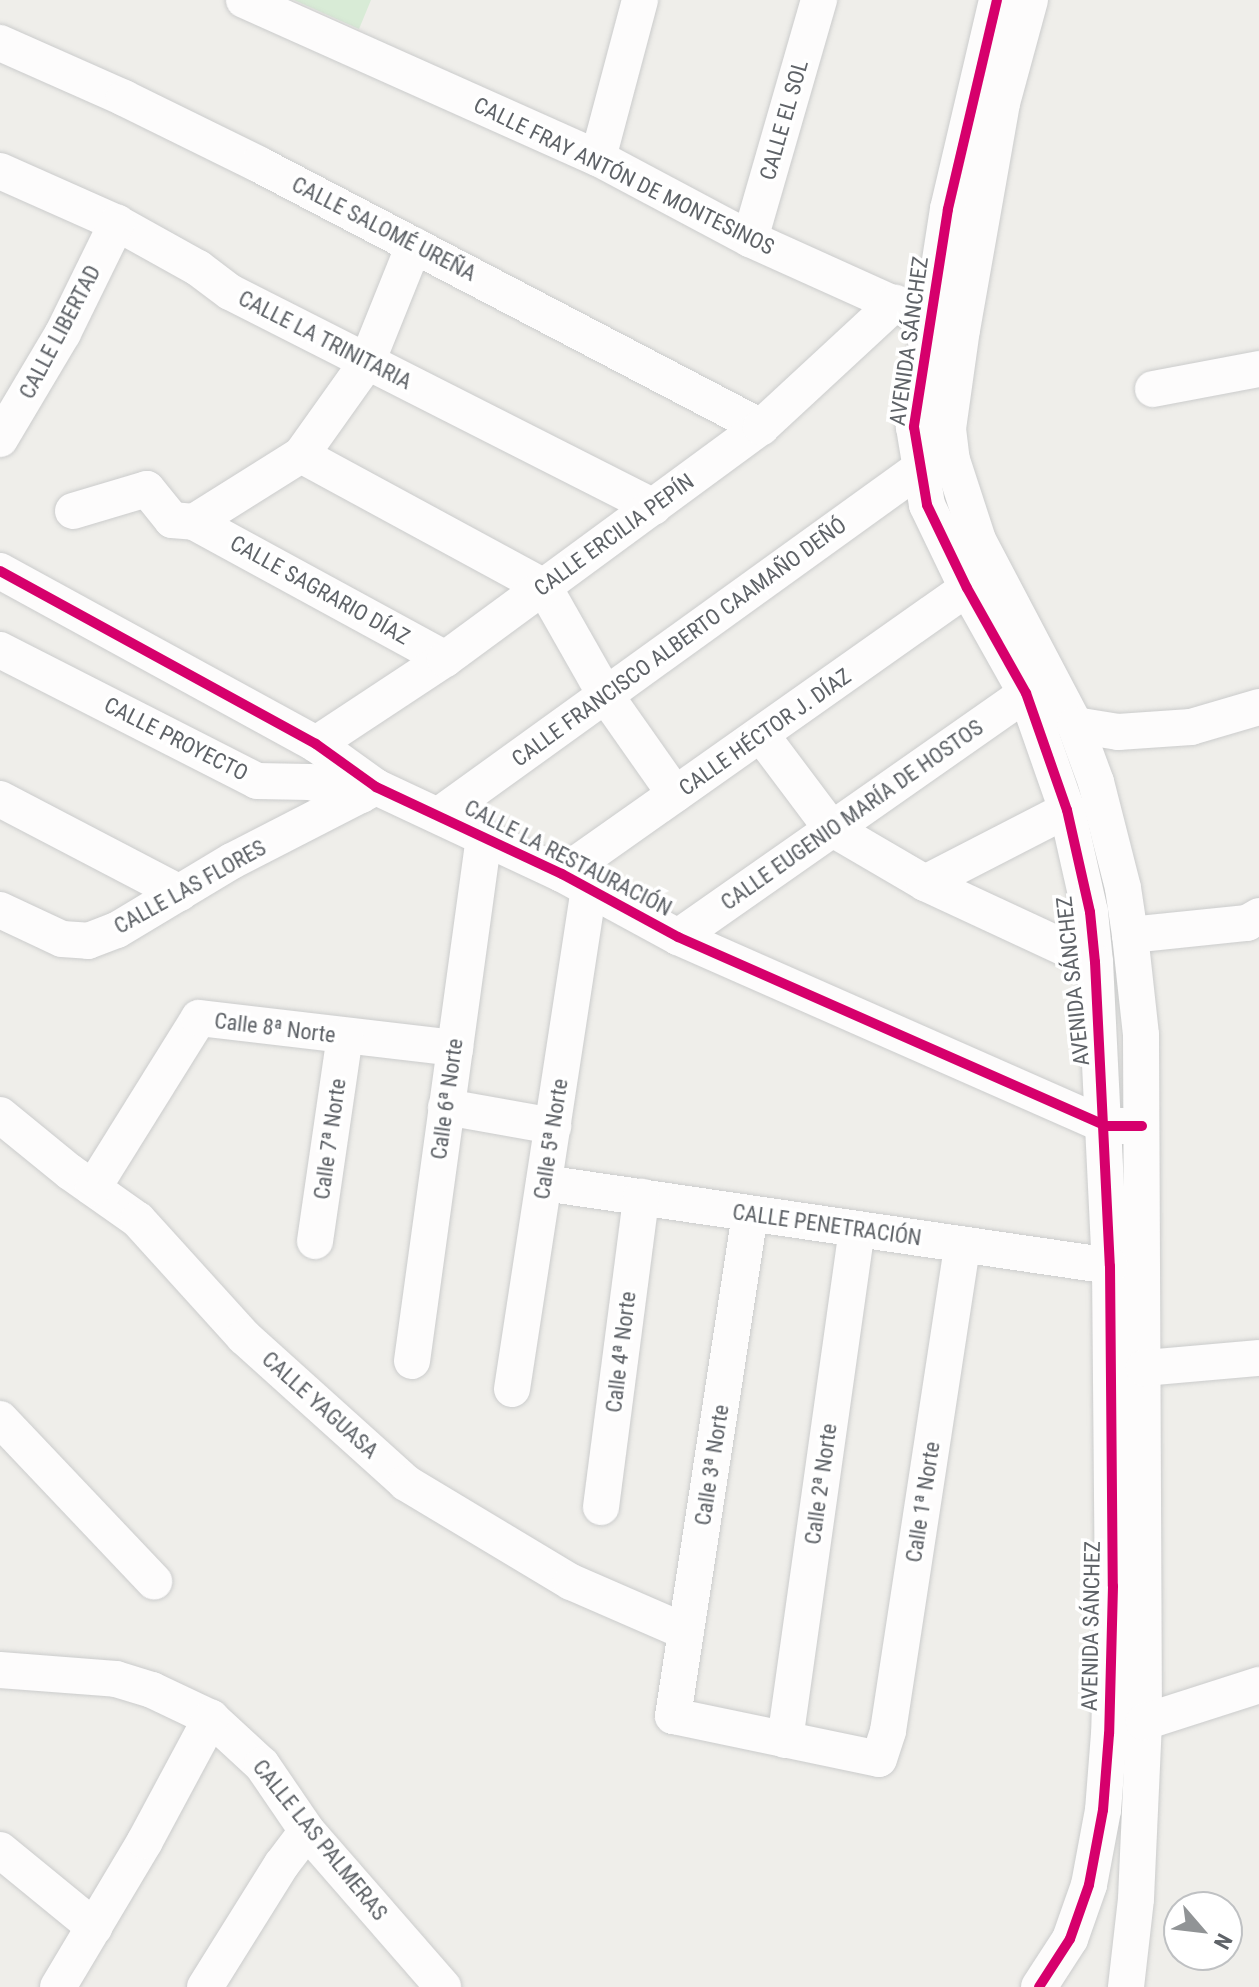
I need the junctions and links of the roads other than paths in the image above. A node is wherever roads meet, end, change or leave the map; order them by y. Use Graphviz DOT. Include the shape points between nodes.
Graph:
graph roads {
  1 [pos="244,0"];
  2 [pos="640,0"];
  3 [pos="819,0"];
  4 [pos="997,0"];
  5 [pos="1030,0"];
  6 [pos="0,43"];
  7 [pos="598,158"];
  8 [pos="3,180"];
  9 [pos="117,223"];
  10 [pos="750,239"];
  11 [pos="414,245"];
  12 [pos="895,303"];
  13 [pos="945,324"];
  14 [pos="367,362"];
  15 [pos="1259,369"];
  16 [pos="1153,389"];
  17 [pos="761,427"];
  18 [pos="0,439"];
  19 [pos="301,455"];
  20 [pos="919,469"];
  21 [pos="653,507"];
  22 [pos="73,511"];
  23 [pos="194,522"];
  24 [pos="0,571"];
  25 [pos="544,587"];
  26 [pos="967,588"];
  27 [pos="0,650"];
  28 [pos="445,659"];
  29 [pos="1026,693"];
  30 [pos="606,696"];
  31 [pos="1259,707"];
  32 [pos="1075,725"];
  33 [pos="762,736"];
  34 [pos="316,744"];
  35 [pos="368,791"];
  36 [pos="675,794"];
  37 [pos="0,799"];
  38 [pos="1067,810"];
  39 [pos="439,815"];
  40 [pos="831,828"];
  41 [pos="484,837"];
  42 [pos="576,881"];
  43 [pos="925,883"];
  44 [pos="180,893"];
  45 [pos="0,910"];
  46 [pos="1259,916"];
  47 [pos="1130,935"];
  48 [pos="678,937"];
  49 [pos="1095,962"];
  50 [pos="345,1036"];
  51 [pos="455,1048"];
  52 [pos="446,1107"];
  53 [pos="0,1115"];
  54 [pos="553,1126"];
  55 [pos="1106,1126"];
  56 [pos="1142,1126"];
  57 [pos="544,1183"];
  58 [pos="93,1188"];
  59 [pos="641,1197"];
  60 [pos="750,1214"];
  61 [pos="857,1229"];
  62 [pos="315,1241"];
  63 [pos="962,1245"];
  64 [pos="1110,1266"];
  65 [pos="1259,1358"];
  66 [pos="412,1361"];
  67 [pos="1144,1368"];
  68 [pos="512,1389"];
  69 [pos="0,1419"];
  70 [pos="601,1507"];
  71 [pos="154,1581"];
  72 [pos="686,1632"];
  73 [pos="0,1670"];
  74 [pos="1259,1685"];
  75 [pos="211,1718"];
  76 [pos="1144,1722"];
  77 [pos="785,1740"];
  78 [pos="307,1831"];
  79 [pos="0,1850"];
  80 [pos="94,1927"];
  81 [pos="58,1987"];
  82 [pos="205,1987"];
  83 [pos="443,1987"];
  84 [pos="1039,1987"];
  85 [pos="1126,1987"];
  1 -- 7 [label="street, CALLE FRAY ANTÓN DE MONTESINOS"];
  2 -- 7 [label="street"];
  3 -- 10 [label="street, CALLE EL SOL"];
  4 -- 13 [label="street, AVENIDA SÁNCHEZ" via="951,193"];
  5 -- 13 [label="street, AVENIDA SÁNCHEZ"];
  6 -- 11 [label="street, CALLE SALOMÉ UREÑA" via="124,98"];
  7 -- 10 [label="street, CALLE FRAY ANTÓN DE MONTESINOS"];
  8 -- 9 [label="street, CALLE LA TRINITARIA"];
  9 -- 14 [label="street, CALLE LA TRINITARIA" via="230,292"];
  9 -- 18 [label="street, CALLE LIBERTAD" via="63,333"];
  10 -- 12 [label="street, CALLE FRAY ANTÓN DE MONTESINOS"];
  11 -- 14 [label="street"];
  11 -- 17 [label="street, CALLE SALOMÉ UREÑA"];
  12 -- 13 [label="street, CALLE FRAY ANTÓN DE MONTESINOS"];
  12 -- 17 [label="street, CALLE ERCILIA PEPÍN"];
  13 -- 20 [label="street, AVENIDA SÁNCHEZ" via="914,427"];
  13 -- 32 [label="street, AVENIDA SÁNCHEZ" via="948,429 964,504"];
  14 -- 19 [label="street"];
  14 -- 21 [label="street, CALLE LA TRINITARIA"];
  15 -- 16 [label="street"];
  17 -- 21 [label="street, CALLE ERCILIA PEPÍN"];
  19 -- 23 [label="street"];
  19 -- 25 [label="street"];
  20 -- 26 [label="street, AVENIDA SÁNCHEZ" via="927,505"];
  20 -- 30 [label="street, CALLE FRANCISCO ALBERTO CAAMAÑO DEÑÓ"];
  21 -- 25 [label="street, CALLE ERCILIA PEPÍN"];
  22 -- 23 [label="street, CALLE SAGRARIO DÍAZ" via="147,489 172,520"];
  23 -- 28 [label="street, CALLE SAGRARIO DÍAZ"];
  24 -- 34 [label="street, CALLE LA RESTAURACIÓN"];
  25 -- 28 [label="street, CALLE ERCILIA PEPÍN"];
  25 -- 30 [label="street"];
  26 -- 29 [label="street, AVENIDA SÁNCHEZ"];
  26 -- 33 [label="street, CALLE HÉCTOR J. DÍAZ"];
  27 -- 35 [label="street, CALLE PROYECTO" via="257,781"];
  28 -- 34 [label="street, CALLE ERCILIA PEPÍN"];
  29 -- 38 [label="street, AVENIDA SÁNCHEZ"];
  29 -- 40 [label="street, CALLE EUGENIO MARÍA DE HOSTOS"];
  30 -- 36 [label="street"];
  30 -- 39 [label="street, CALLE FRANCISCO ALBERTO CAAMAÑO DEÑÓ"];
  31 -- 32 [label="street" via="1191,727 1118,732"];
  32 -- 47 [label="street, AVENIDA SÁNCHEZ" via="1114,846"];
  33 -- 36 [label="street, CALLE HÉCTOR J. DÍAZ"];
  33 -- 40 [label="street"];
  34 -- 35 [label="street, CALLE LA RESTAURACIÓN"];
  35 -- 39 [label="street, CALLE LA RESTAURACIÓN"];
  35 -- 44 [label="street, CALLE LAS FLORES"];
  36 -- 42 [label="street, CALLE HÉCTOR J. DÍAZ"];
  37 -- 44 [label="street"];
  38 -- 43 [label="street"];
  38 -- 49 [label="street, AVENIDA SÁNCHEZ" via="1090,912"];
  39 -- 41 [label="street, CALLE LA RESTAURACIÓN"];
  40 -- 43 [label="street"];
  40 -- 48 [label="street, CALLE EUGENIO MARÍA DE HOSTOS"];
  41 -- 42 [label="street, CALLE LA RESTAURACIÓN"];
  41 -- 51 [label="street, Calle 6ª Norte"];
  42 -- 48 [label="street, CALLE LA RESTAURACIÓN"];
  42 -- 54 [label="street, Calle 5ª Norte"];
  43 -- 49 [label="street"];
  44 -- 45 [label="street, CALLE LAS FLORES" via="88,941 62,939"];
  46 -- 47 [label="street" via="1247,923"];
  47 -- 56 [label="street, AVENIDA SÁNCHEZ" via="1141,1035"];
  48 -- 55 [label="street, CALLE LA RESTAURACIÓN"];
  49 -- 55 [label="street, AVENIDA SÁNCHEZ"];
  50 -- 51 [label="street, Calle 8ª Norte"];
  50 -- 58 [label="street, Calle 8ª Norte" via="199,1018"];
  50 -- 62 [label="street, Calle 7ª Norte"];
  51 -- 52 [label="street, Calle 6ª Norte"];
  52 -- 54 [label="street"];
  52 -- 66 [label="street, Calle 6ª Norte"];
  53 -- 58 [label="street, CALLE YAGUASA"];
  54 -- 57 [label="street, Calle 5ª Norte"];
  55 -- 56 [label="street, CALLE LA RESTAURACIÓN"];
  55 -- 64 [label="street, AVENIDA SÁNCHEZ"];
  56 -- 67 [label="street, AVENIDA SÁNCHEZ"];
  57 -- 59 [label="street, CALLE PENETRACIÓN"];
  57 -- 68 [label="street, Calle 5ª Norte"];
  58 -- 72 [label="street, CALLE YAGUASA" via="138,1220 244,1337 406,1483 571,1582"];
  59 -- 60 [label="street, CALLE PENETRACIÓN"];
  59 -- 70 [label="street, Calle 4ª Norte"];
  60 -- 61 [label="street, CALLE PENETRACIÓN"];
  60 -- 72 [label="street, Calle 3ª Norte"];
  61 -- 63 [label="street, CALLE PENETRACIÓN"];
  61 -- 77 [label="street, Calle 2ª Norte"];
  63 -- 64 [label="street, CALLE PENETRACIÓN"];
  63 -- 77 [label="street, Calle 1ª Norte" via="888,1731 879,1759"];
  64 -- 84 [label="street, AVENIDA SÁNCHEZ" via="1113,1586 1103,1810 1082,1908 1070,1939"];
  65 -- 67 [label="street"];
  67 -- 76 [label="street, AVENIDA SÁNCHEZ"];
  69 -- 71 [label="street"];
  72 -- 77 [label="street, Calle 3ª Norte" via="673,1716"];
  73 -- 75 [label="street, CALLE LAS PALMERAS" via="116,1679"];
  74 -- 76 [label="street"];
  75 -- 78 [label="street, CALLE LAS PALMERAS" via="262,1765"];
  75 -- 80 [label="street"];
  76 -- 85 [label="street, AVENIDA SÁNCHEZ" via="1136,1899"];
  78 -- 82 [label="street"];
  78 -- 83 [label="street, CALLE LAS PALMERAS"];
  79 -- 80 [label="street"];
  80 -- 81 [label="street"];
}
